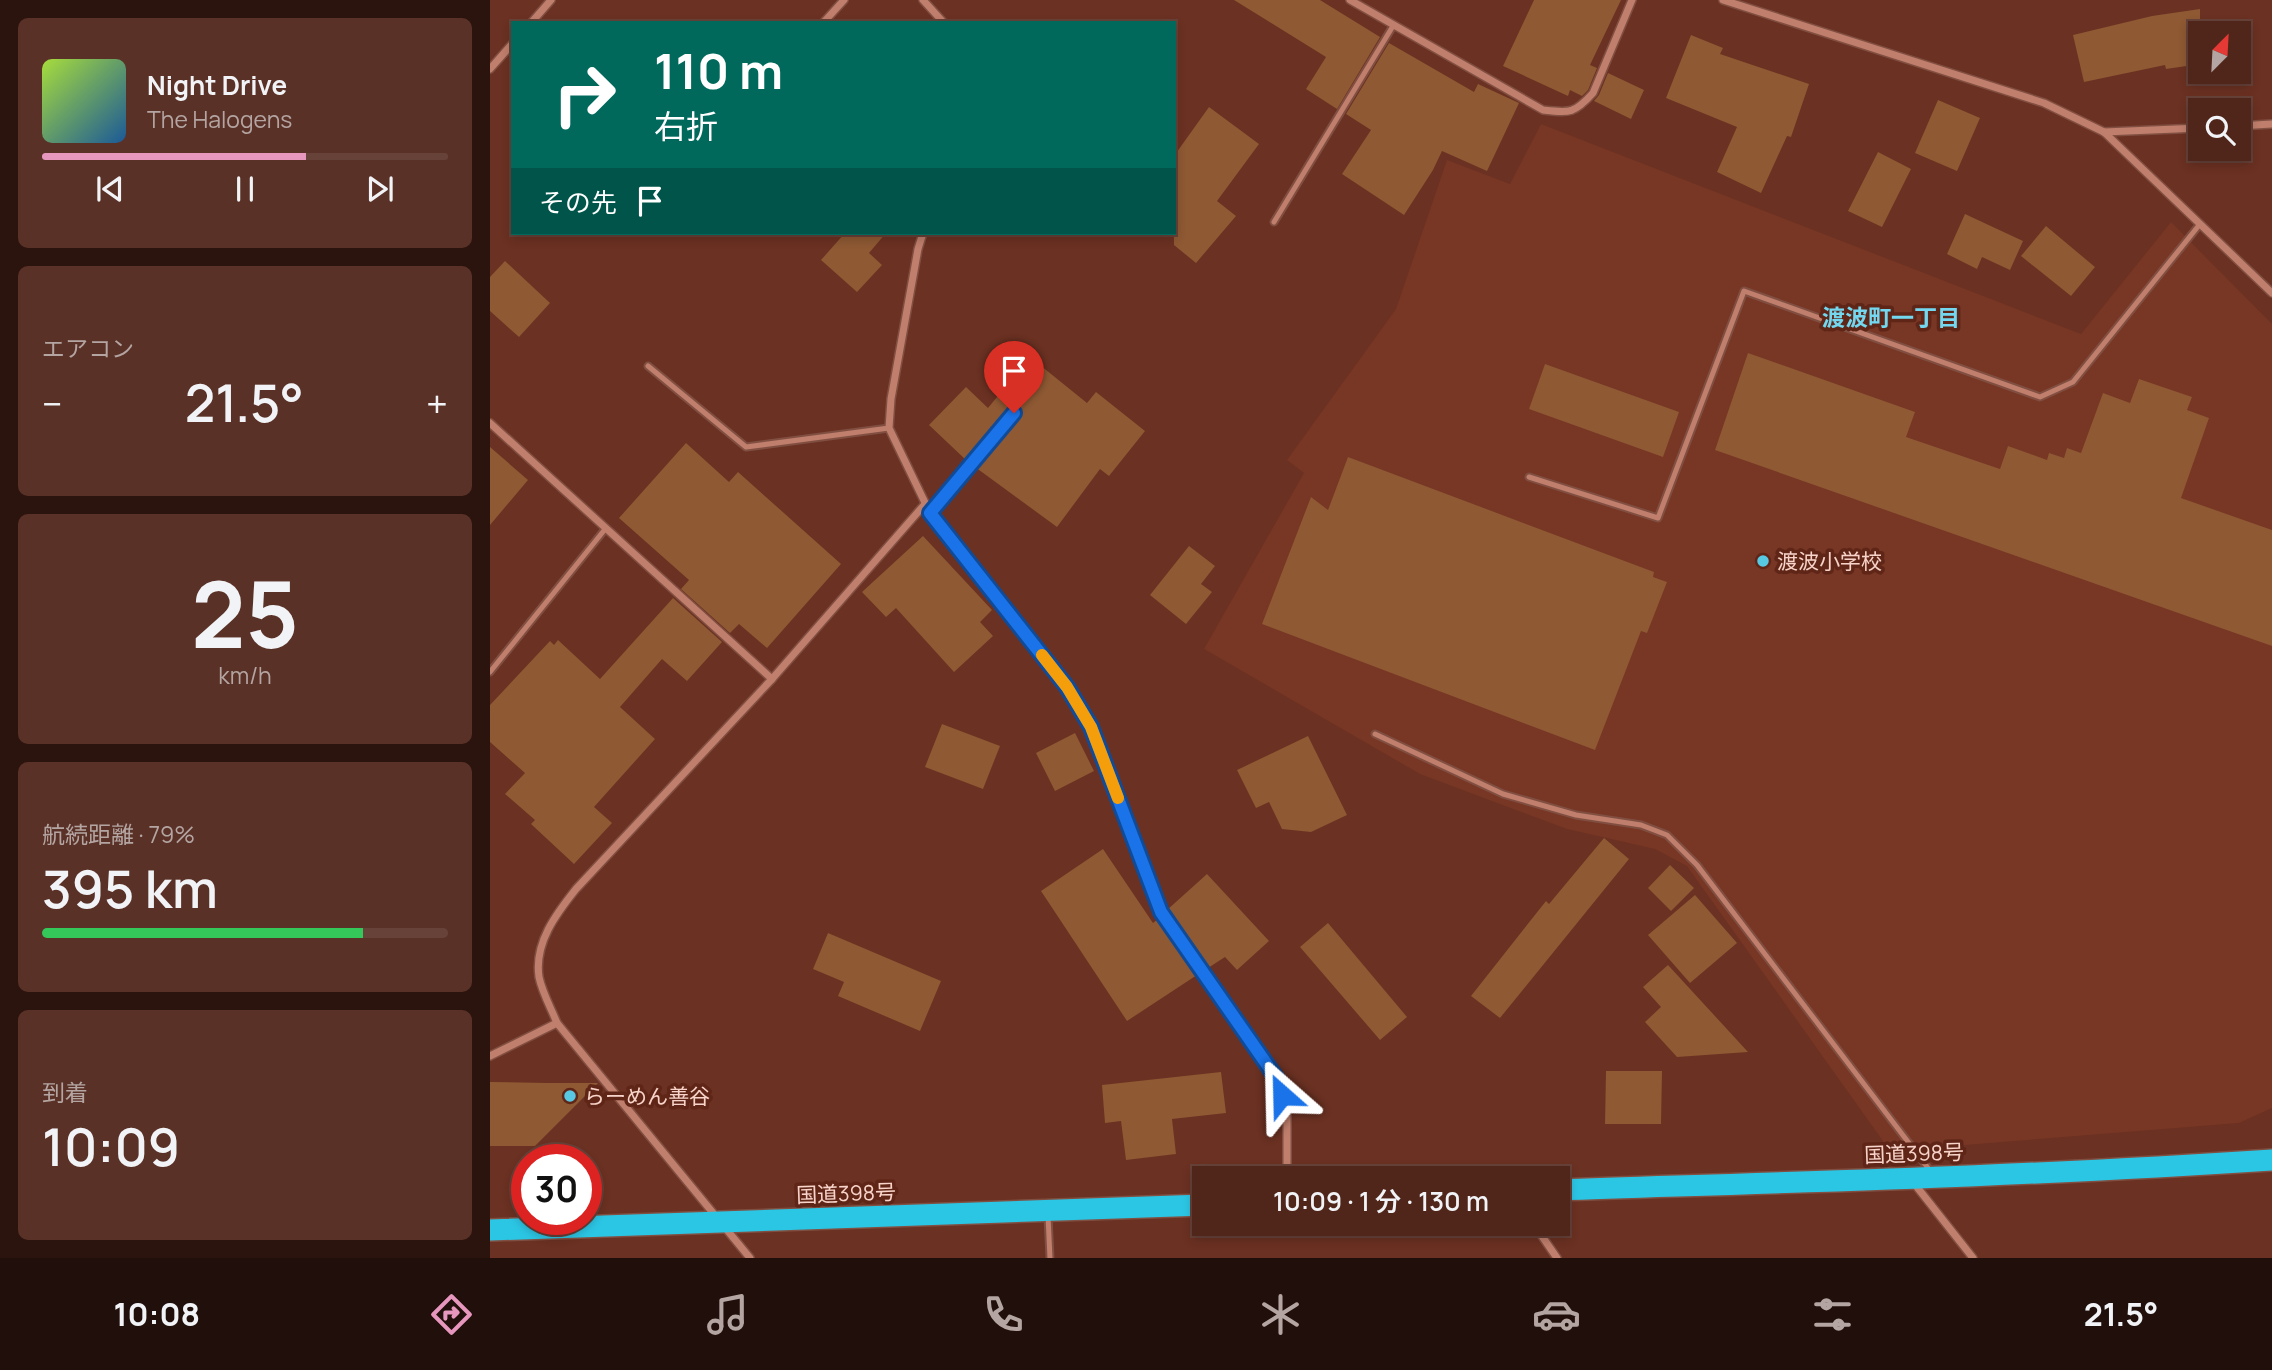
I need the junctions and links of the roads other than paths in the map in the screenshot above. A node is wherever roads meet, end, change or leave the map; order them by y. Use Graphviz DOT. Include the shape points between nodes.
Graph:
graph roads {
  1 [pos="551,0"];
  2 [pos="844,0"];
  3 [pos="923,0"];
  4 [pos="1350,0"];
  5 [pos="1632,0"];
  6 [pos="1723,0"];
  7 [pos="533,21"];
  8 [pos="824,21"];
  9 [pos="942,21"];
  10 [pos="1392,26"];
  11 [pos="511,45"];
  12 [pos="490,69"];
  13 [pos="2272,124"];
  14 [pos="2251,125"];
  15 [pos="2188,128"];
  16 [pos="2104,132"];
  17 [pos="1274,222"];
  18 [pos="2200,224"];
  19 [pos="922,235"];
  20 [pos="2272,293"];
  21 [pos="648,366"];
  22 [pos="1014,413"];
  23 [pos="490,423"];
  24 [pos="889,428"];
  25 [pos="1529,477"];
  26 [pos="925,504"];
  27 [pos="930,513"];
  28 [pos="606,528"];
  29 [pos="490,672"];
  30 [pos="772,679"];
  31 [pos="1375,734"];
  32 [pos="557,1023"];
  33 [pos="490,1056"];
  34 [pos="2272,1160"];
  35 [pos="1287,1166"];
  36 [pos="1935,1177"];
  37 [pos="1911,1178"];
  38 [pos="1570,1190"];
  39 [pos="1192,1205"];
  40 [pos="1047,1210"];
  41 [pos="719,1222"];
  42 [pos="490,1230"];
  43 [pos="1542,1236"];
  44 [pos="750,1258"];
  45 [pos="1050,1258"];
  46 [pos="1557,1258"];
  47 [pos="1973,1258"];
  1 -- 7 [label="street"];
  2 -- 8 [label="street"];
  3 -- 9 [label="street"];
  4 -- 10 [label="street"];
  5 -- 10 [label="street" via="1593,93 1569,113 1543,110"];
  6 -- 16 [label="street" via="2044,103"];
  10 -- 17 [label="lane"];
  11 -- 12 [label="street"];
  13 -- 14 [label="street"];
  15 -- 16 [label="street"];
  16 -- 18 [label="street"];
  18 -- 20 [label="street"];
  18 -- 25 [label="lane" via="2073,382 2040,397 1744,291 1658,518"];
  19 -- 24 [label="street"];
  21 -- 24 [label="lane" via="746,447"];
  22 -- 27 [label="lane"];
  23 -- 28 [label="street"];
  24 -- 26 [label="street"];
  26 -- 27 [label="street"];
  26 -- 30 [label="street"];
  27 -- 35 [label="street" via="1067,687 1091,727 1161,912 1277,1079 1287,1112"];
  28 -- 29 [label="lane"];
  28 -- 30 [label="street"];
  30 -- 32 [label="street" via="553,918 540,951 539,977"];
  31 -- 36 [label="lane" via="1503,794 1576,815 1642,825 1667,835 1697,865"];
  32 -- 33 [label="street"];
  32 -- 41 [label="street"];
  34 -- 36 [label="highway, 国道398号"];
  36 -- 37 [label="highway, 国道398号"];
  37 -- 38 [label="highway, 国道398号"];
  37 -- 47 [label="street"];
  39 -- 40 [label="highway, 国道398号"];
  40 -- 41 [label="highway, 国道398号"];
  40 -- 45 [label="lane"];
  41 -- 42 [label="highway, 国道398号"];
  41 -- 44 [label="street"];
  43 -- 46 [label="street"];
}
